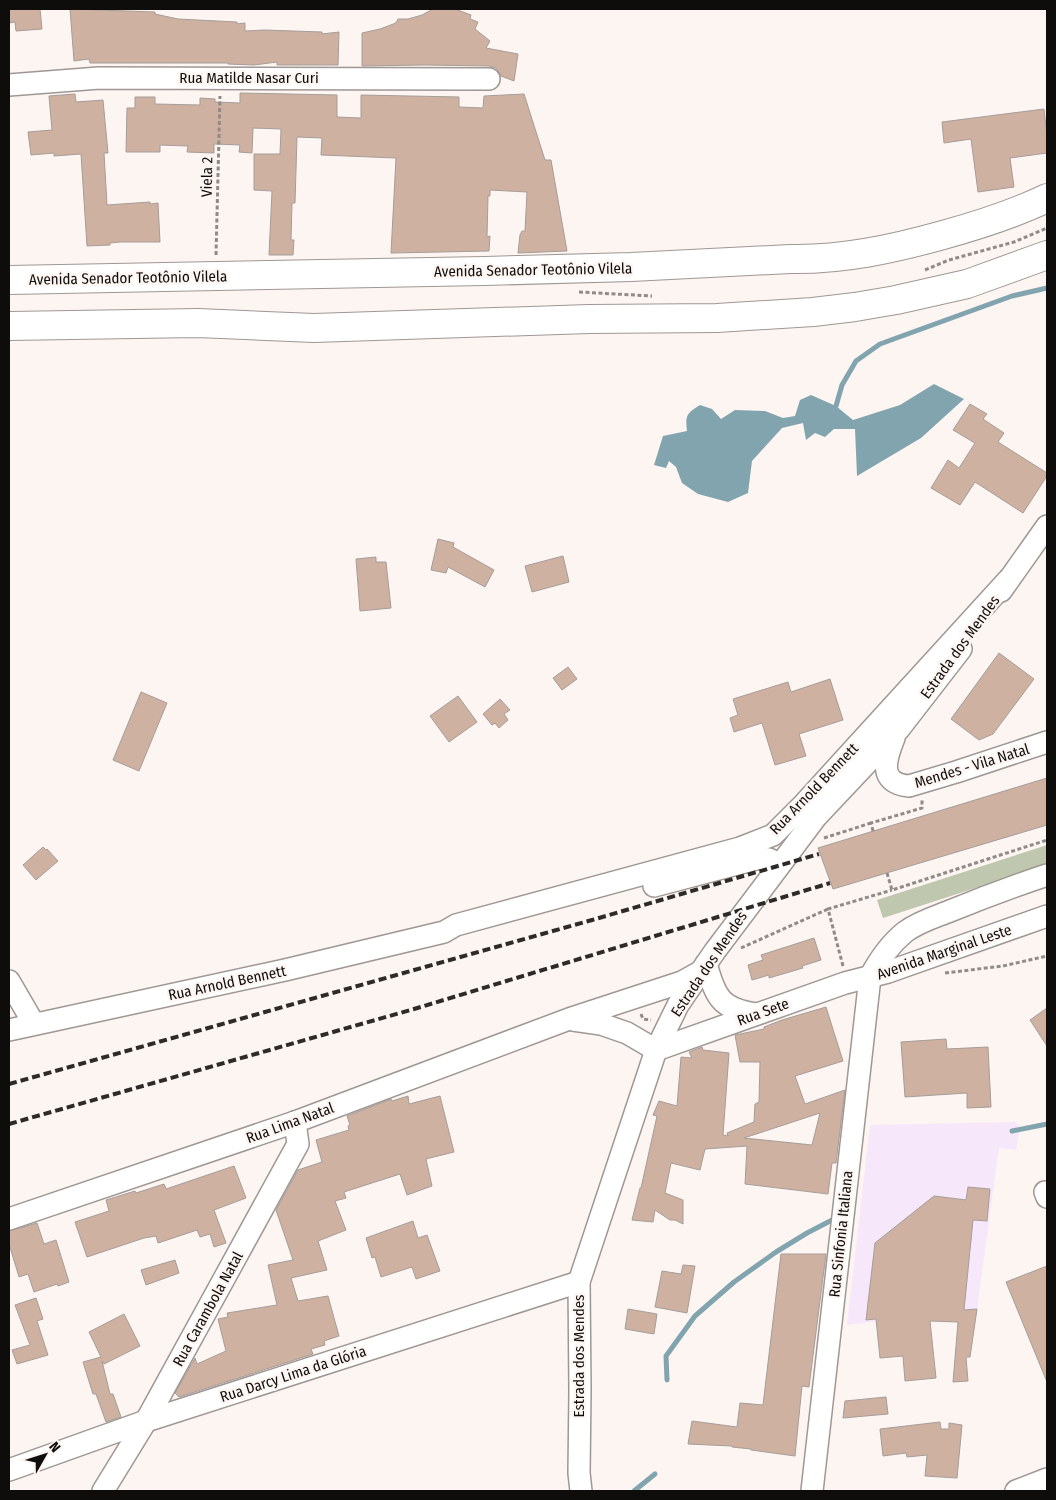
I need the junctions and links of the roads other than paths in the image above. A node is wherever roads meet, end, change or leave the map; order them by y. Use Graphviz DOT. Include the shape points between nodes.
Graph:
graph roads {
  1 [pos="489,79"];
  2 [pos="9,85"];
  3 [pos="1047,198"];
  4 [pos="1047,255"];
  5 [pos="9,280"];
  6 [pos="9,326"];
  7 [pos="1047,526"];
  8 [pos="1008,580"];
  9 [pos="898,729"];
  10 [pos="1047,742"];
  11 [pos="777,868"];
  12 [pos="1047,875"];
  13 [pos="1047,916"];
  14 [pos="444,932"];
  15 [pos="703,968"];
  16 [pos="870,977"];
  17 [pos="9,981"];
  18 [pos="756,1014"];
  19 [pos="568,1019"];
  20 [pos="34,1024"];
  21 [pos="9,1030"];
  22 [pos="656,1050"];
  23 [pos="295,1122"];
  24 [pos="9,1219"];
  25 [pos="579,1282"];
  26 [pos="146,1421"];
  27 [pos="9,1470"];
  28 [pos="1047,1480"];
  29 [pos="103,1491"];
  30 [pos="581,1491"];
  31 [pos="812,1491"];
  32 [pos="1016,1491"];
  1 -- 2 [label="street, Rua Matilde Nasar Curi" via="99,78"];
  3 -- 5 [label="main road, Avenida Senador Teotônio Vilela" via="986,222 914,243 812,260 485,271"];
  4 -- 6 [label="main road" via="967,284 880,303 813,312 717,318 314,328 198,323"];
  7 -- 8 [label="street, Estrada dos Mendes"];
  8 -- 9 [label="street, Estrada dos Mendes" via="983,619"];
  8 -- 14 [label="street, Rua Arnold Bennett" via="774,835 740,848 456,925"];
  9 -- 10 [label="street, Mendes - Vila Natal" via="886,758 887,770 891,778 909,786"];
  9 -- 11 [label="street, Estrada dos Mendes" via="816,817"];
  11 -- 14 [label="street, Rua Arnold Bennett" via="769,858 756,859 459,938"];
  11 -- 15 [label="street, Estrada dos Mendes"];
  12 -- 16 [label="street, Avenida Marginal Leste" via="921,922 892,944"];
  13 -- 16 [label="street, Avenida Marginal Leste"];
  14 -- 20 [label="street, Rua Arnold Bennett"];
  15 -- 18 [label="street" via="725,1004 741,1012"];
  15 -- 19 [label="street, Rua Lima Natal" via="682,982"];
  15 -- 22 [label="street, Estrada dos Mendes" via="678,1004"];
  16 -- 18 [label="street, Rua Sete"];
  16 -- 31 [label="street, Rua Sinfonia Italiana"];
  17 -- 20 [label="street"];
  18 -- 22 [label="street, Rua Sete"];
  19 -- 22 [label="street, Rua Lima Natal" via="601,1024 627,1033"];
  19 -- 23 [label="street, Rua Lima Natal"];
  20 -- 21 [label="street, Rua Arnold Bennett"];
  22 -- 25 [label="street, Estrada dos Mendes"];
  23 -- 24 [label="street, Rua Lima Natal"];
  23 -- 26 [label="street, Rua Carambola Natal" via="298,1144"];
  25 -- 26 [label="street, Rua Darcy Lima da Glória"];
  25 -- 30 [label="street, Estrada dos Mendes"];
  26 -- 27 [label="street, Rua Darcy Lima da Glória"];
  26 -- 29 [label="street, Rua Carambola Natal"];
  28 -- 32 [label="street"];
}
